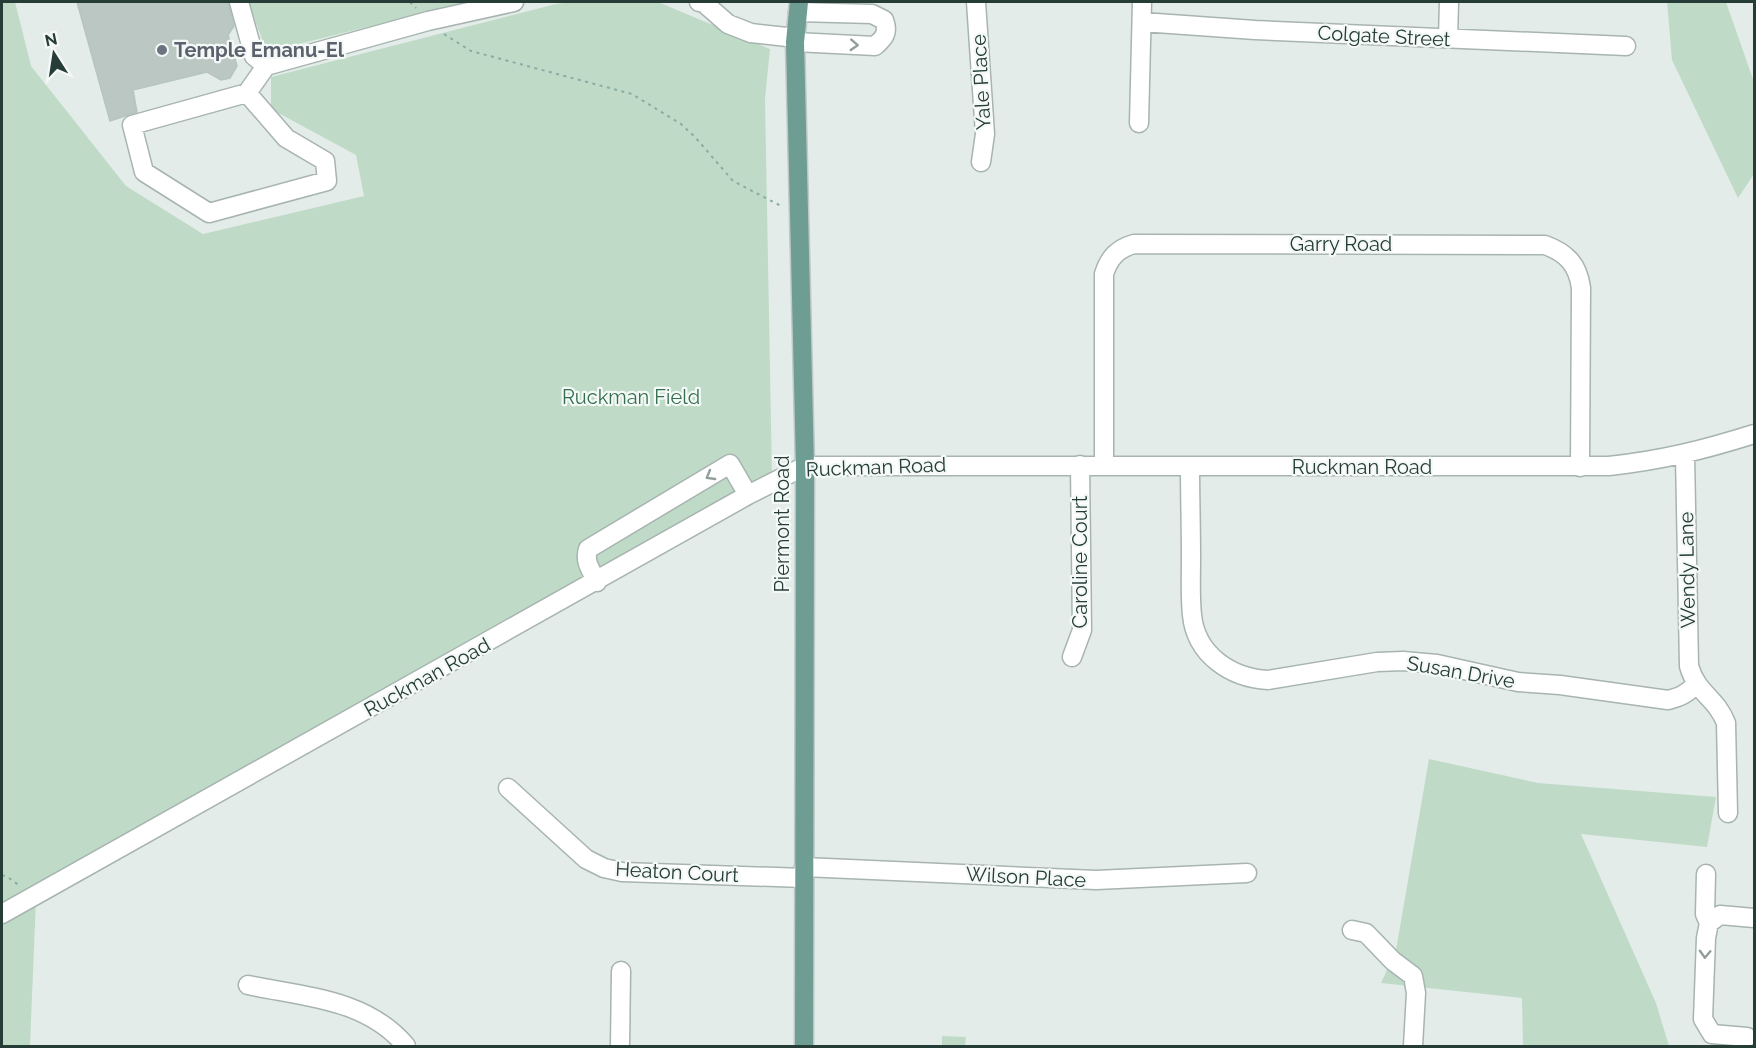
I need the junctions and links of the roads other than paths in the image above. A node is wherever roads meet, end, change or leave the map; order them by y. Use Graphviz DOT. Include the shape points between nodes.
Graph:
graph roads {
  1 [pos="239,2"];
  2 [pos="514,2"];
  3 [pos="699,2"];
  4 [pos="976,2"];
  5 [pos="1142,2"];
  6 [pos="1449,2"];
  7 [pos="798,7"];
  8 [pos="1142,22"];
  9 [pos="1448,38"];
  10 [pos="796,40"];
  11 [pos="1626,46"];
  12 [pos="266,66"];
  13 [pos="247,93"];
  14 [pos="1140,123"];
  15 [pos="981,162"];
  16 [pos="1755,434"];
  17 [pos="1685,455"];
  18 [pos="805,465"];
  19 [pos="1080,465"];
  20 [pos="1104,465"];
  21 [pos="1190,466"];
  22 [pos="1580,467"];
  23 [pos="748,495"];
  24 [pos="597,582"];
  25 [pos="1072,657"];
  26 [pos="1696,684"];
  27 [pos="508,788"];
  28 [pos="1728,813"];
  29 [pos="804,872"];
  30 [pos="1247,873"];
  31 [pos="1706,874"];
  32 [pos="2,914"];
  33 [pos="1755,918"];
  34 [pos="1709,923"];
  35 [pos="1352,930"];
  36 [pos="621,971"];
  37 [pos="248,985"];
  38 [pos="1750,1037"];
  39 [pos="406,1047"];
  40 [pos="620,1047"];
  41 [pos="804,1047"];
  42 [pos="1413,1047"];
  1 -- 12 [label="street" via="254,56"];
  2 -- 12 [label="street" via="428,21"];
  3 -- 10 [label="street" via="728,24 751,33"];
  4 -- 15 [label="street, Yale Place" via="985,134"];
  5 -- 8 [label="street"];
  6 -- 9 [label="street"];
  7 -- 10 [label="main road, Piermont Road"];
  10 -- 7 [label="street, one-way" via="875,46 885,38 887,29 884,20 872,14"];
  8 -- 9 [label="street, Colgate Street"];
  8 -- 14 [label="street"];
  9 -- 11 [label="street, Colgate Street"];
  10 -- 18 [label="main road, Piermont Road"];
  12 -- 13 [label="street"];
  13 -- 13 [label="street" via="132,125 144,172 209,213 327,180 325,161 286,138"];
  16 -- 17 [label="street, Ruckman Road"];
  17 -- 22 [label="street, Ruckman Road"];
  17 -- 26 [label="street, Wendy Lane" via="1689,666"];
  18 -- 19 [label="street, Ruckman Road"];
  18 -- 23 [label="street, Ruckman Road"];
  18 -- 29 [label="main road, Piermont Road"];
  19 -- 20 [label="street, Ruckman Road"];
  19 -- 25 [label="street, Caroline Court" via="1083,630"];
  20 -- 21 [label="street, Ruckman Road"];
  20 -- 22 [label="street, Garry Road" via="1104,274 1114,254 1124,247 1545,245 1566,255 1574,265 1581,288"];
  21 -- 22 [label="street, Ruckman Road"];
  21 -- 26 [label="street, Susan Drive" via="1192,616 1211,657 1237,675 1268,680 1403,661 1437,664 1518,682 1668,700 1688,693"];
  23 -- 24 [label="street, Ruckman Road"];
  23 -- 24 [label="street, one-way" via="730,464 588,549 587,562"];
  24 -- 32 [label="street, Ruckman Road"];
  26 -- 28 [label="street" via="1722,712 1726,723"];
  27 -- 29 [label="street, Heaton Court" via="570,846 604,868 622,872"];
  29 -- 30 [label="street, Wilson Place" via="1096,880"];
  29 -- 41 [label="main road, Piermont Road"];
  31 -- 34 [label="street" via="1705,914"];
  33 -- 34 [label="street" via="1720,915"];
  34 -- 38 [label="street, one-way" via="1702,1020 1712,1034"];
  35 -- 42 [label="street" via="1366,933 1413,976"];
  36 -- 40 [label="street"];
  37 -- 39 [label="street" via="362,1011 380,1021"];
}
